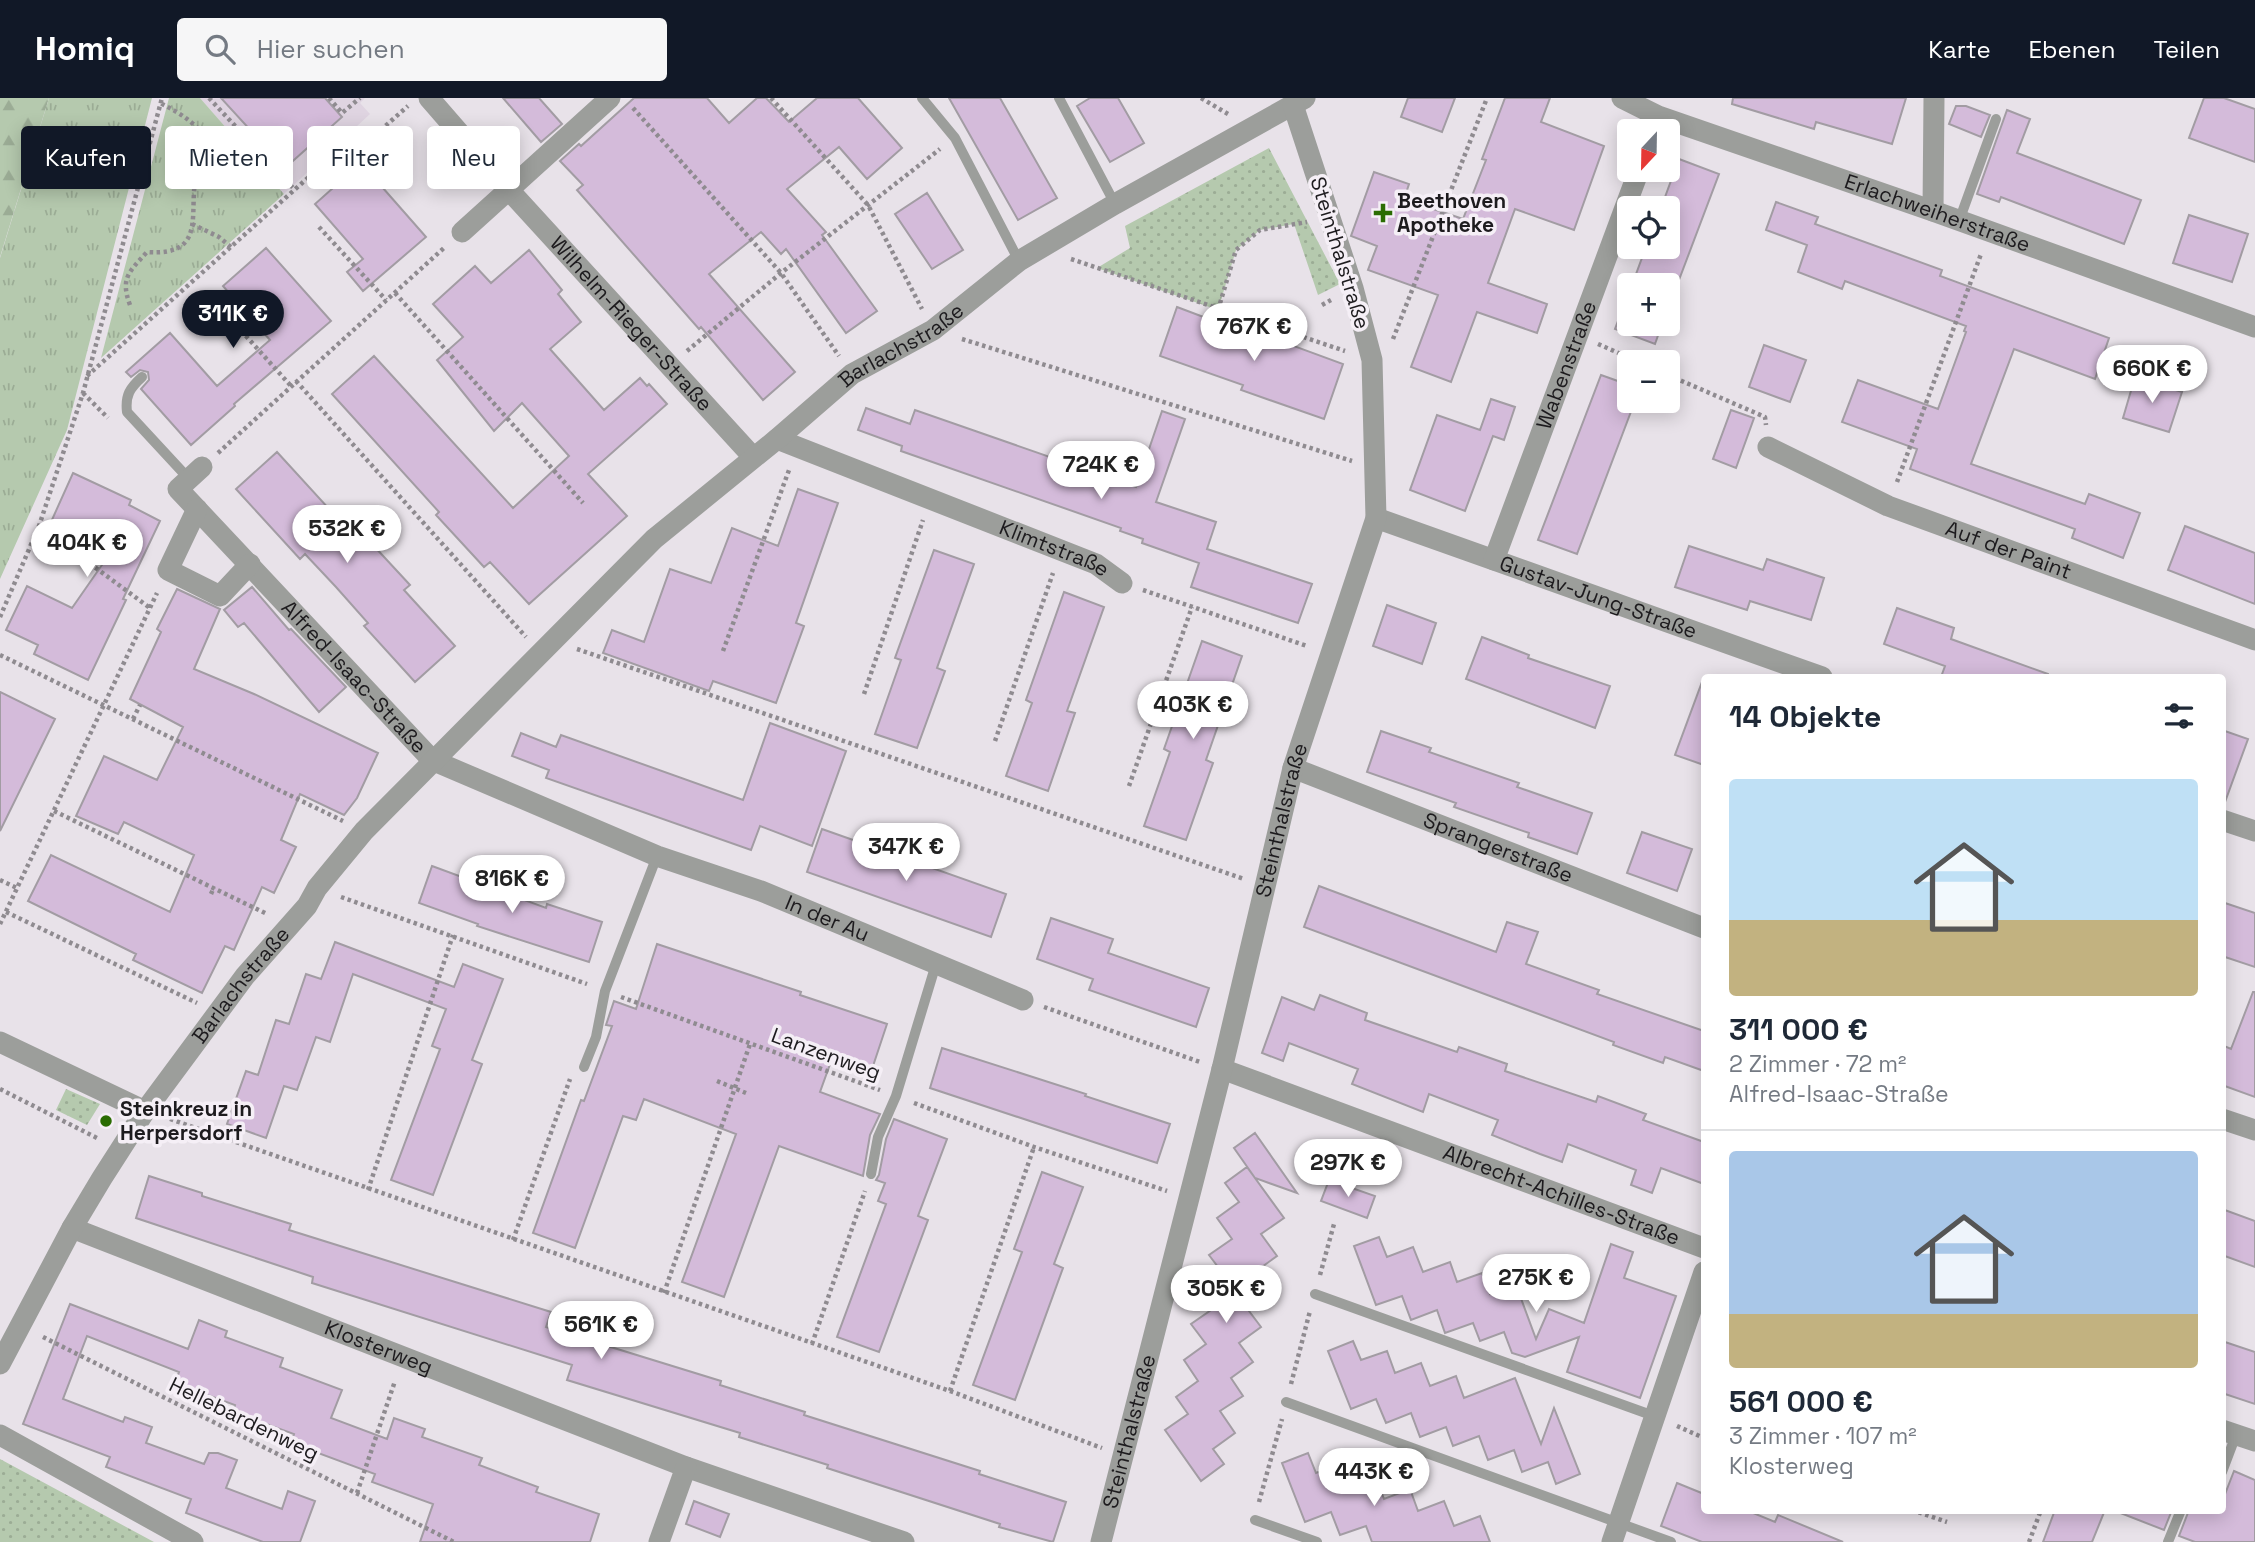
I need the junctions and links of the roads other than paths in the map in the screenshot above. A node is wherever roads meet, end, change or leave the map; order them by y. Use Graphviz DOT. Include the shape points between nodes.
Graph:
graph roads {
  1 [pos="429,98"];
  2 [pos="611,98"];
  3 [pos="922,98"];
  4 [pos="1059,98"];
  5 [pos="1622,98"];
  6 [pos="1934,98"];
  7 [pos="1299,102"];
  8 [pos="1649,119"];
  9 [pos="1996,119"];
  10 [pos="1680,132"];
  11 [pos="1635,182"];
  12 [pos="509,190"];
  13 [pos="1115,204"];
  14 [pos="1933,211"];
  15 [pos="1959,221"];
  16 [pos="462,232"];
  17 [pos="1019,261"];
  18 [pos="2255,327"];
  19 [pos="142,377"];
  20 [pos="777,439"];
  21 [pos="1768,447"];
  22 [pos="753,457"];
  23 [pos="195,473"];
  24 [pos="197,509"];
  25 [pos="1377,518"];
  26 [pos="1494,561"];
  27 [pos="250,564"];
  28 [pos="1122,583"];
  29 [pos="2255,640"];
  30 [pos="1814,674"];
  31 [pos="432,760"];
  32 [pos="1293,768"];
  33 [pos="2226,821"];
  34 [pos="2255,831"];
  35 [pos="657,856"];
  36 [pos="1701,927"];
  37 [pos="936,964"];
  38 [pos="1023,1000"];
  39 [pos="0,1042"];
  40 [pos="584,1067"];
  41 [pos="1222,1069"];
  42 [pos="145,1111"];
  43 [pos="2226,1120"];
  44 [pos="2255,1130"];
  45 [pos="871,1174"];
  46 [pos="72,1228"];
  47 [pos="1701,1247"];
  48 [pos="1701,1281"];
  49 [pos="1315,1294"];
  50 [pos="0,1364"];
  51 [pos="1286,1402"];
  52 [pos="1654,1416"];
  53 [pos="0,1435"];
  54 [pos="2238,1435"];
  55 [pos="2226,1463"];
  56 [pos="686,1466"];
  57 [pos="2179,1514"];
  58 [pos="1255,1520"];
  59 [pos="1615,1532"];
  60 [pos="193,1542"];
  61 [pos="659,1542"];
  62 [pos="904,1542"];
  63 [pos="1101,1542"];
  64 [pos="1317,1542"];
  65 [pos="1671,1542"];
  66 [pos="2168,1542"];
  1 -- 12 [label="street, Wilhelm-Rieger-Straße"];
  2 -- 12 [label="street"];
  3 -- 17 [label="lane" via="955,138"];
  4 -- 13 [label="lane"];
  5 -- 8 [label="street, Erlachweiherstraße"];
  6 -- 14 [label="street"];
  7 -- 13 [label="street, Barlachstraße"];
  7 -- 25 [label="street, Steinthalstraße" via="1372,360"];
  9 -- 15 [label="lane"];
  10 -- 14 [label="street, Erlachweiherstraße"];
  11 -- 26 [label="street, Wabenstraße"];
  12 -- 16 [label="street"];
  12 -- 22 [label="street, Wilhelm-Rieger-Straße"];
  13 -- 17 [label="street, Barlachstraße"];
  14 -- 15 [label="street, Erlachweiherstraße"];
  15 -- 18 [label="street, Erlachweiherstraße"];
  17 -- 20 [label="street, Barlachstraße" via="933,330 852,374"];
  19 -- 23 [label="lane" via="126,397 127,412"];
  20 -- 22 [label="street, Barlachstraße"];
  20 -- 28 [label="street, Klimtstraße" via="1096,564"];
  21 -- 29 [label="street, Auf der Paint" via="1888,506"];
  22 -- 31 [label="street, Barlachstraße" via="654,539"];
  23 -- 24 [label="street, Alfred-Isaac-Straße" via="178,489"];
  24 -- 27 [label="street, Alfred-Isaac-Straße"];
  24 -- 27 [label="street" via="168,570 220,596"];
  25 -- 26 [label="street, Gustav-Jung-Straße"];
  25 -- 32 [label="street, Steinthalstraße"];
  26 -- 30 [label="street, Gustav-Jung-Straße"];
  27 -- 31 [label="street, Alfred-Isaac-Straße"];
  31 -- 35 [label="street, In der Au"];
  31 -- 42 [label="street, Barlachstraße" via="364,831 245,976"];
  32 -- 36 [label="street, Sprangerstraße"];
  32 -- 41 [label="street, Steinthalstraße"];
  33 -- 34 [label="street"];
  35 -- 37 [label="street, In der Au" via="761,891"];
  35 -- 40 [label="lane" via="605,991 596,1037"];
  37 -- 38 [label="street, In der Au"];
  37 -- 45 [label="lane" via="896,1096 878,1137"];
  39 -- 42 [label="street"];
  41 -- 47 [label="street, Albrecht-Achilles-Straße"];
  41 -- 63 [label="street, Steinthalstraße"];
  42 -- 46 [label="street, Barlachstraße"];
  43 -- 44 [label="street"];
  46 -- 50 [label="street, Barlachstraße"];
  46 -- 56 [label="street, Klosterweg"];
  48 -- 52 [label="street"];
  49 -- 52 [label="lane"];
  51 -- 59 [label="lane"];
  52 -- 59 [label="street"];
  53 -- 60 [label="street"];
  54 -- 55 [label="lane"];
  56 -- 61 [label="street"];
  56 -- 62 [label="street, Klosterweg"];
  57 -- 66 [label="lane"];
  58 -- 64 [label="lane"];
  59 -- 65 [label="lane"];
}
